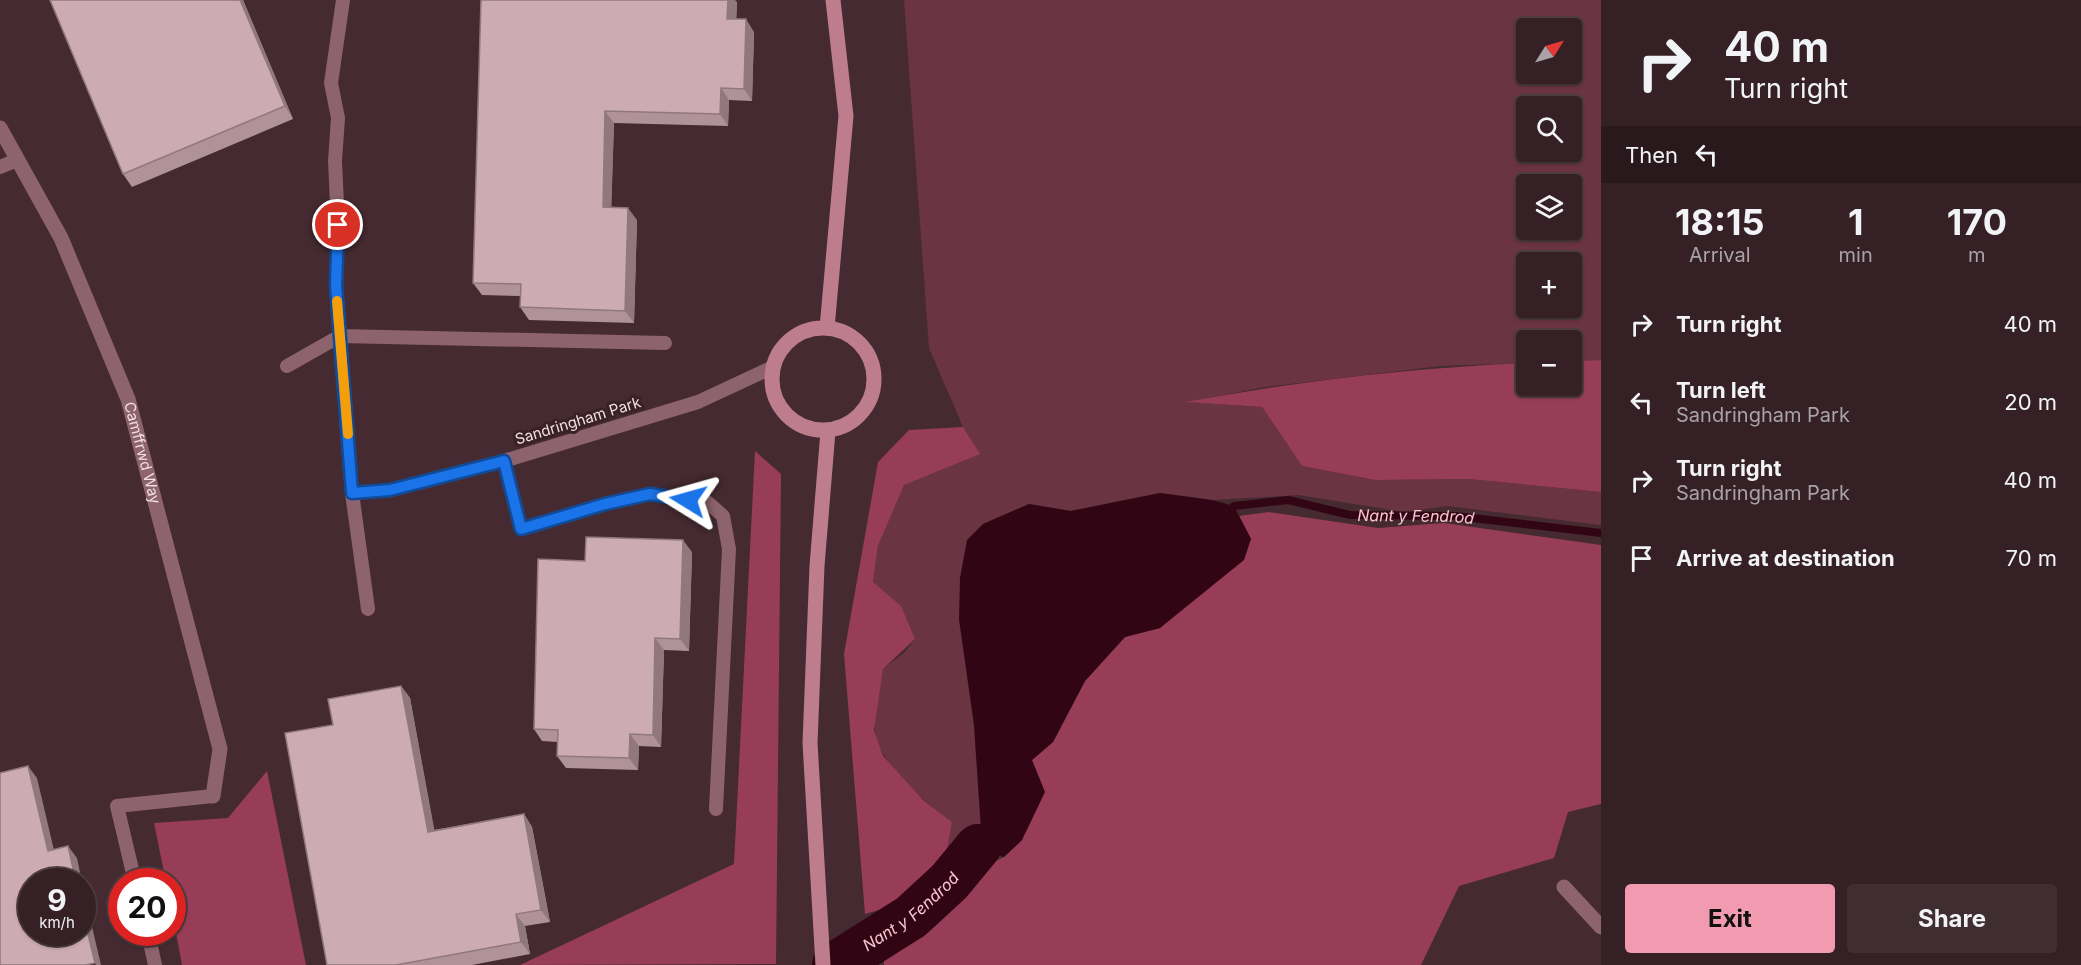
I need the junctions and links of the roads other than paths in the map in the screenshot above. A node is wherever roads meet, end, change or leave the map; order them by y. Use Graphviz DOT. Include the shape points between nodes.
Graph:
graph roads {
  1 [pos="343,0"];
  2 [pos="833,0"];
  3 [pos="0,128"];
  4 [pos="17,160"];
  5 [pos="0,167"];
  6 [pos="827,328"];
  7 [pos="340,336"];
  8 [pos="665,343"];
  9 [pos="287,366"];
  10 [pos="773,368"];
  11 [pos="828,431"];
  12 [pos="504,461"];
  13 [pos="352,493"];
  14 [pos="368,609"];
  15 [pos="213,796"];
  16 [pos="716,809"];
  17 [pos="132,868"];
  18 [pos="1564,887"];
  19 [pos="1601,927"];
  20 [pos="151,946"];
  21 [pos="155,965"];
  22 [pos="823,965"];
  1 -- 7 [label="lane" via="331,83 338,118 336,286"];
  2 -- 6 [label="main road" via="846,116"];
  3 -- 4 [label="street, Camffrwd Way"];
  4 -- 5 [label="lane"];
  4 -- 15 [label="street, Camffrwd Way" via="61,238 128,399 220,749"];
  6 -- 10 [label="main road" via="807,330 791,339 780,351"];
  6 -- 11 [label="main road" via="844,333 863,347 872,363 874,382 865,409 853,421"];
  7 -- 8 [label="lane"];
  7 -- 9 [label="lane"];
  7 -- 13 [label="lane"];
  10 -- 11 [label="main road" via="771,382 785,415 810,429"];
  10 -- 12 [label="lane, Sandringham Park" via="698,402"];
  11 -- 22 [label="main road" via="817,566 810,743"];
  12 -- 13 [label="lane, Sandringham Park" via="390,490"];
  12 -- 16 [label="lane" via="521,529 650,494 707,502 723,516 729,549"];
  13 -- 14 [label="lane"];
  15 -- 17 [label="lane" via="117,806"];
  18 -- 19 [label="street"];
  20 -- 21 [label="lane"];
}
